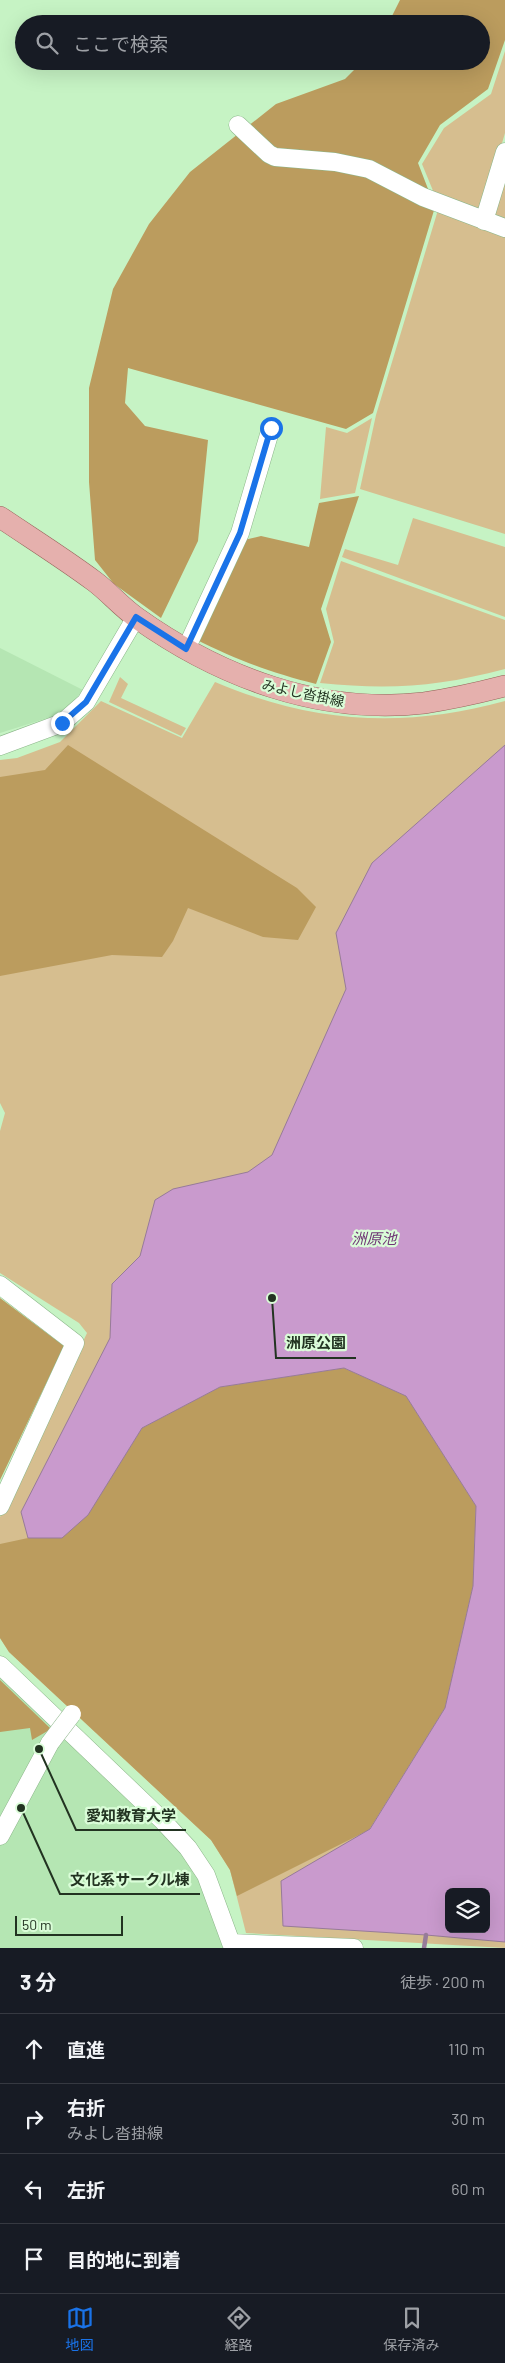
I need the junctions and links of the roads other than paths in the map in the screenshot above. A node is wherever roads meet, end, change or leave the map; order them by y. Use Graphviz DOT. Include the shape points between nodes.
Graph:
graph roads {
  1 [pos="238,125"];
  2 [pos="505,152"];
  3 [pos="484,221"];
  4 [pos="505,228"];
  5 [pos="271,428"];
  6 [pos="0,517"];
  7 [pos="136,617"];
  8 [pos="186,649"];
  9 [pos="505,686"];
  10 [pos="0,746"];
  11 [pos="0,1285"];
  12 [pos="0,1506"];
  13 [pos="0,1665"];
  14 [pos="72,1714"];
  15 [pos="0,1836"];
  16 [pos="354,1948"];
  1 -- 3 [label="street" via="275,157 335,162 369,169 409,192"];
  2 -- 3 [label="street"];
  3 -- 4 [label="street"];
  5 -- 8 [label="street" via="240,533"];
  6 -- 7 [label="main road, みよし沓掛線" via="95,581"];
  7 -- 8 [label="main road, みよし沓掛線"];
  7 -- 10 [label="street" via="86,702 62,723"];
  8 -- 9 [label="main road, みよし沓掛線" via="253,682 304,696 359,704 422,703"];
  11 -- 12 [label="street" via="75,1343"];
  13 -- 16 [label="street" via="188,1848 206,1875 232,1943"];
  14 -- 15 [label="street, bridge" via="50,1743"];
}
